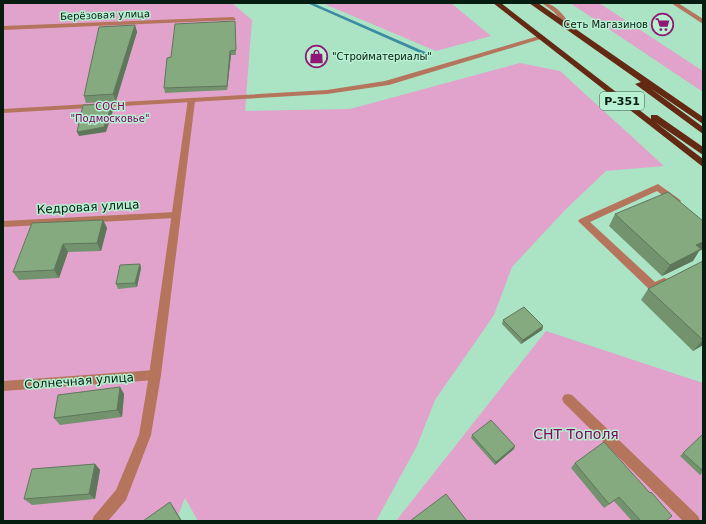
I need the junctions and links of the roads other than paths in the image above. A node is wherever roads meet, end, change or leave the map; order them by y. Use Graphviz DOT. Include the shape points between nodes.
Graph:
graph roads {
  1 [pos="497,3"];
  2 [pos="533,3"];
  3 [pos="545,3"];
  4 [pos="674,3"];
  5 [pos="233,19"];
  6 [pos="703,22"];
  7 [pos="3,28"];
  8 [pos="570,28"];
  9 [pos="542,37"];
  10 [pos="595,45"];
  11 [pos="620,99"];
  12 [pos="191,101"];
  13 [pos="3,111"];
  14 [pos="703,121"];
  15 [pos="703,131"];
  16 [pos="703,152"];
  17 [pos="703,164"];
  18 [pos="686,209"];
  19 [pos="175,215"];
  20 [pos="3,224"];
  21 [pos="675,276"];
  22 [pos="155,375"];
  23 [pos="3,386"];
  24 [pos="568,399"];
  25 [pos="99,521"];
  26 [pos="693,521"];
  1 -- 9 [label="highway, Р-351"];
  2 -- 8 [label="highway, Р-351"];
  3 -- 8 [label="street" via="556,11"];
  4 -- 6 [label="street"];
  5 -- 7 [label="street, Берёзовая улица"];
  8 -- 10 [label="highway, Р-351"];
  9 -- 11 [label="highway, Р-351"];
  9 -- 12 [label="street" via="386,83 327,92"];
  10 -- 14 [label="highway, Р-351"];
  10 -- 15 [label="highway" via="651,95"];
  11 -- 16 [label="highway" via="644,109"];
  11 -- 17 [label="highway, Р-351"];
  12 -- 13 [label="street"];
  12 -- 19 [label="street"];
  18 -- 21 [label="street" via="658,187 583,221 654,287"];
  19 -- 20 [label="street, Кедровая улица"];
  19 -- 22 [label="street"];
  22 -- 23 [label="street, Солнечная улица"];
  22 -- 25 [label="street" via="145,435 121,495"];
  24 -- 26 [label="street"];
}
